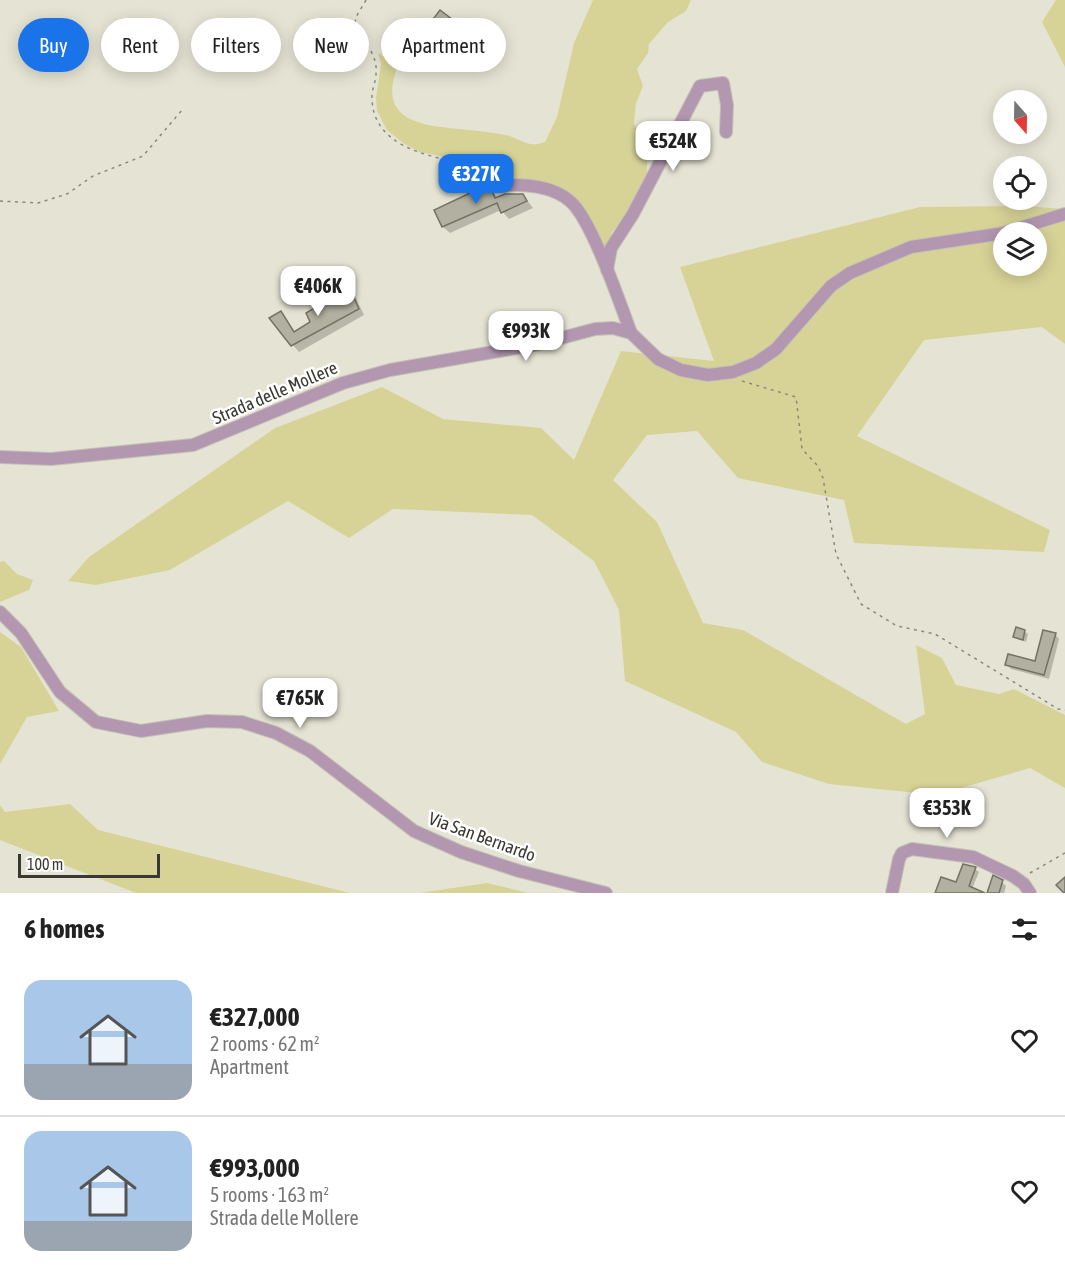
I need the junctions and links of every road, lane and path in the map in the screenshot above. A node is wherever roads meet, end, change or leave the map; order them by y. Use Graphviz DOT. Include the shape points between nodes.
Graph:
graph roads {
  1 [pos="366,0"];
  2 [pos="182,110"];
  3 [pos="726,132"];
  4 [pos="468,164"];
  5 [pos="501,186"];
  6 [pos="0,201"];
  7 [pos="1065,214"];
  8 [pos="1040,222"];
  9 [pos="993,235"];
  10 [pos="607,270"];
  11 [pos="631,333"];
  12 [pos="739,380"];
  13 [pos="0,457"];
  14 [pos="0,612"];
  15 [pos="1065,710"];
  16 [pos="1065,853"];
  17 [pos="1013,876"];
  18 [pos="606,893"];
  19 [pos="892,893"];
  20 [pos="1030,893"];
  1 -- 4 [label="path" via="354,30 370,48 377,71 372,98 380,127 421,155"];
  2 -- 6 [label="path" via="143,156 93,176 67,194 38,203"];
  3 -- 10 [label="street" via="723,84 700,86 611,248"];
  5 -- 10 [label="street" via="519,183 549,190 571,201 583,217"];
  7 -- 8 [label="street"];
  9 -- 11 [label="street" via="911,247 850,273 831,285 776,349 733,372 708,375 681,370 658,359"];
  10 -- 11 [label="street"];
  11 -- 13 [label="street, Strada delle Mollere" via="595,329 539,345 390,370 343,382 193,445 51,459"];
  12 -- 15 [label="path" via="795,397 802,449 823,478 836,554 861,604 897,626 935,634"];
  14 -- 18 [label="street, Via San Bernardo" via="43,662 60,692 96,722 141,731 207,721 242,722 310,751 414,831 519,872"];
  16 -- 17 [label="path" via="1036,871"];
  17 -- 19 [label="street" via="973,857 912,849 899,859"];
  17 -- 20 [label="street"];
}
